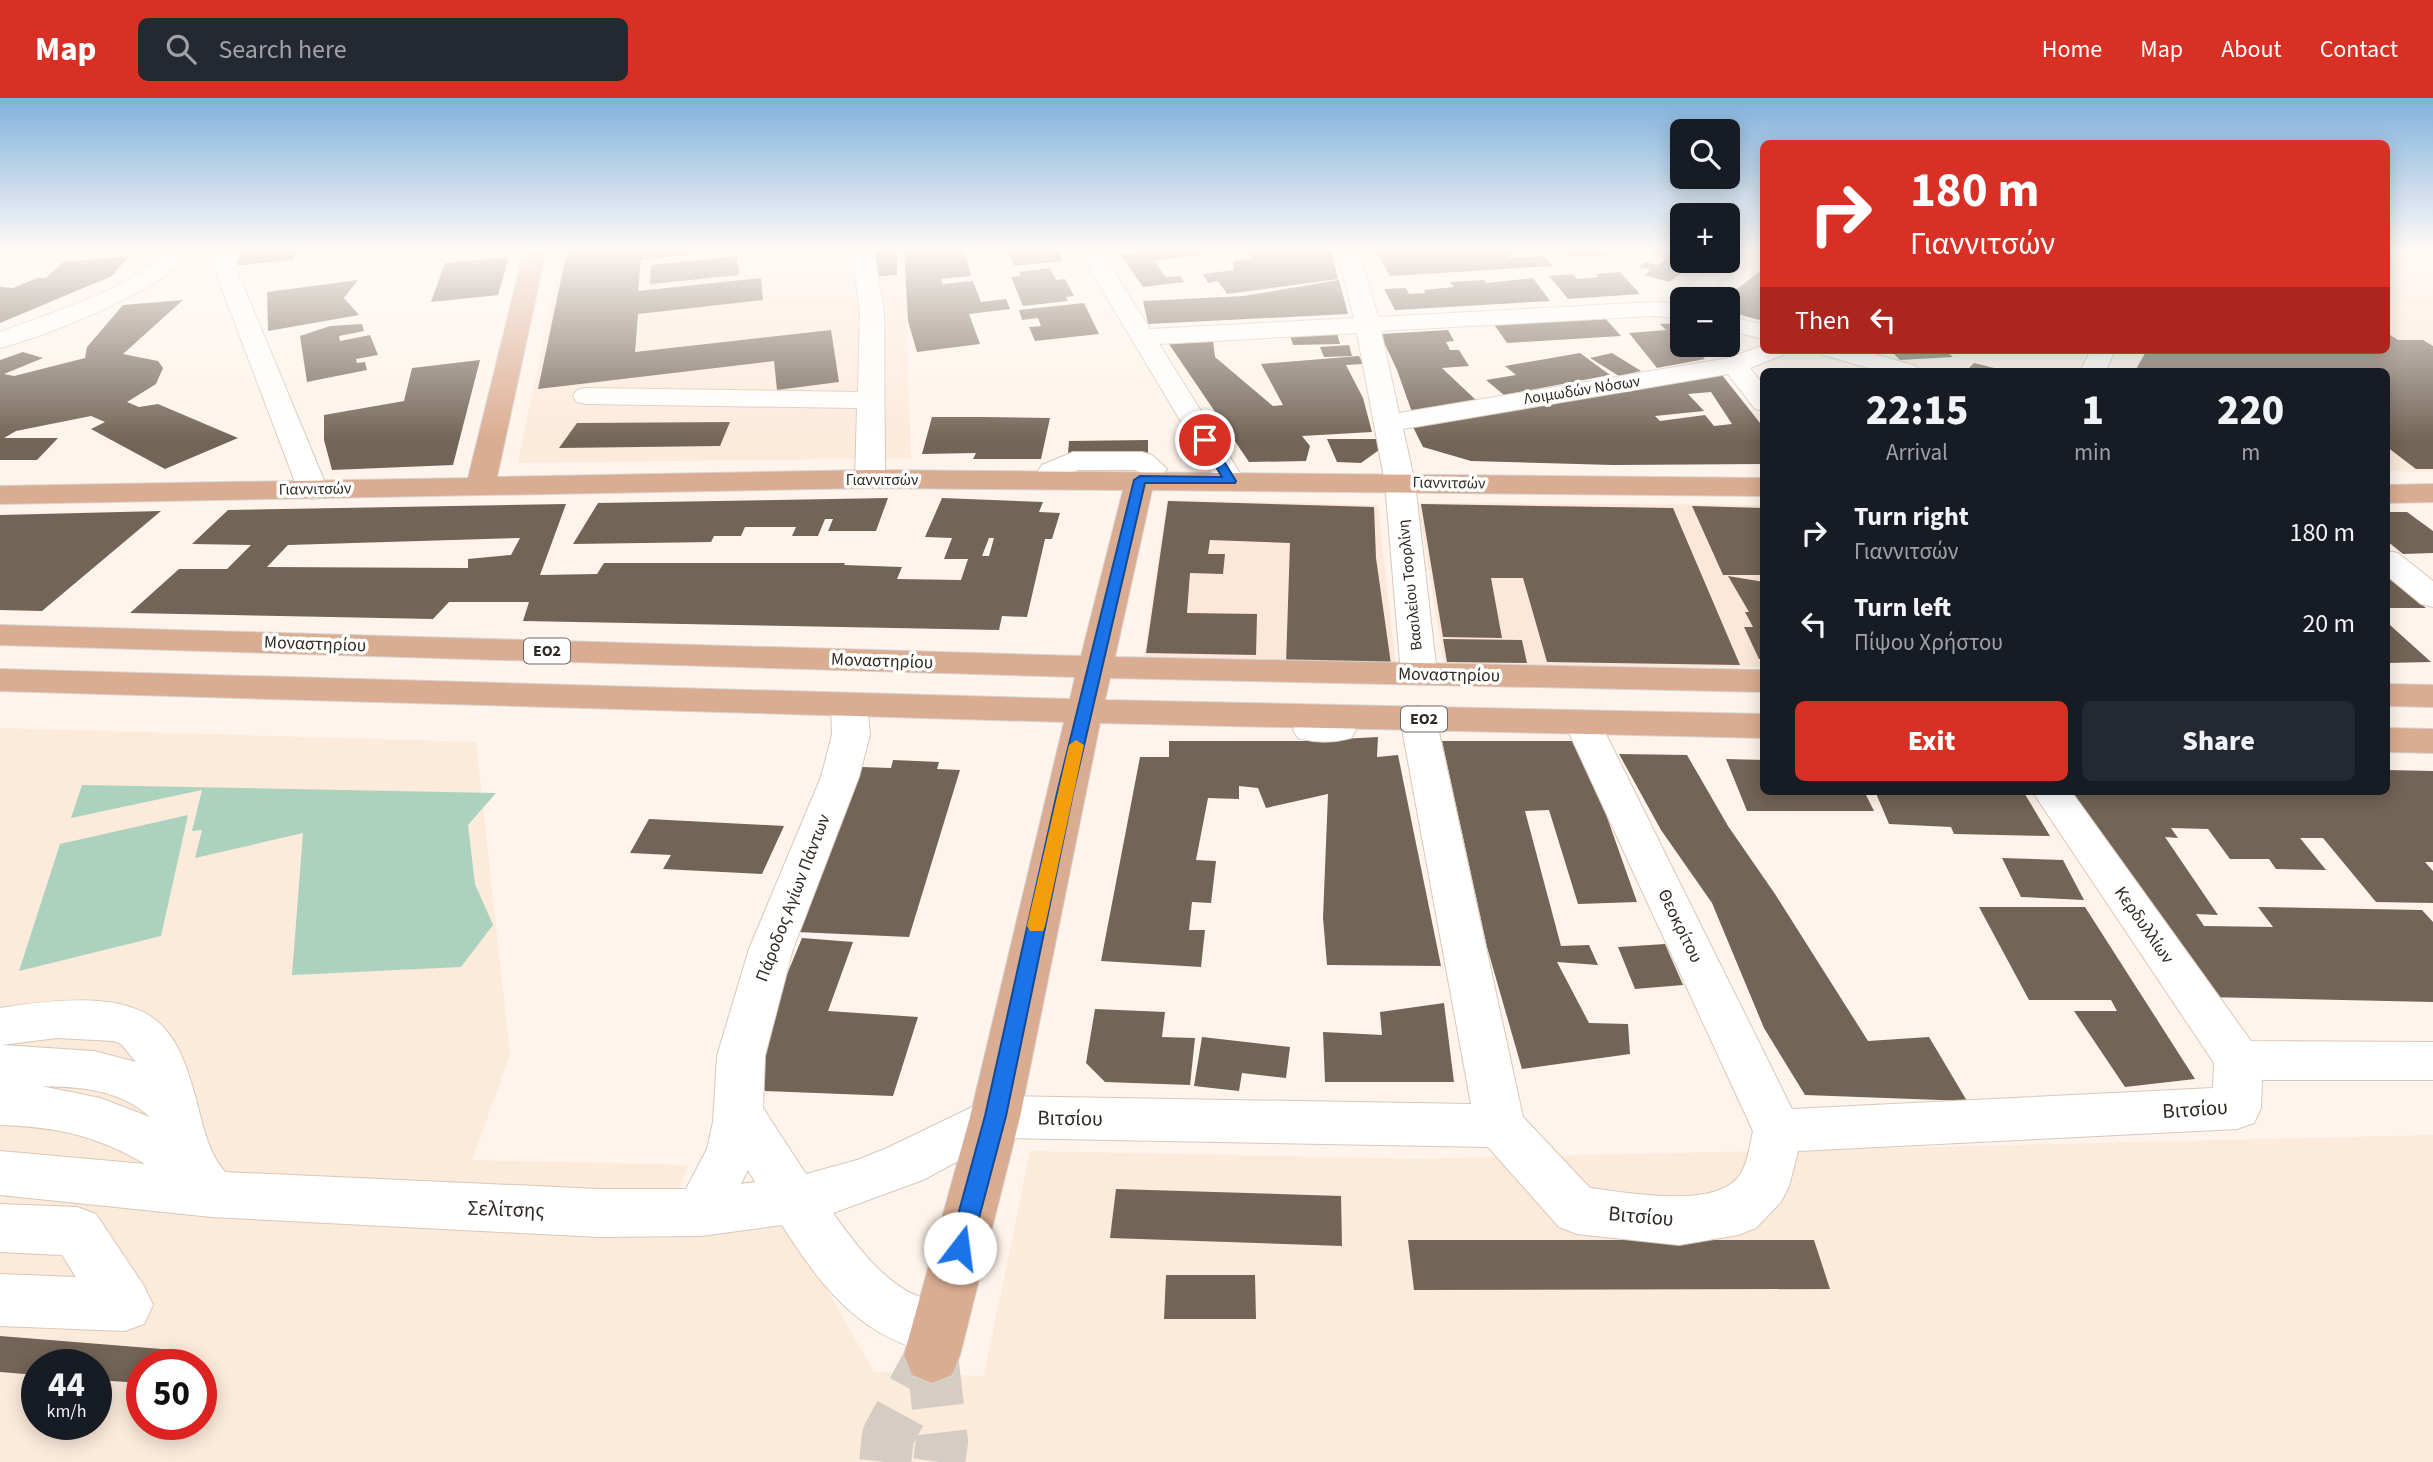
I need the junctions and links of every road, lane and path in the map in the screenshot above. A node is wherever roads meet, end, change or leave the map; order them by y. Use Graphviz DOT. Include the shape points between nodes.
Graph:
graph roads {
  1 [pos="65,315"];
  2 [pos="243,315"];
  3 [pos="520,315"];
  4 [pos="872,315"];
  5 [pos="1129,315"];
  6 [pos="1365,315"];
  7 [pos="1537,315"];
  8 [pos="1368,326"];
  9 [pos="1740,326"];
  10 [pos="1760,331"];
  11 [pos="1143,337"];
  12 [pos="0,341"];
  13 [pos="1763,354"];
  14 [pos="1846,354"];
  15 [pos="1734,365"];
  16 [pos="1896,368"];
  17 [pos="586,396"];
  18 [pos="1760,398"];
  19 [pos="871,400"];
  20 [pos="1388,423"];
  21 [pos="1052,471"];
  22 [pos="1146,474"];
  23 [pos="870,479"];
  24 [pos="1230,481"];
  25 [pos="1400,483"];
  26 [pos="481,485"];
  27 [pos="1760,487"];
  28 [pos="313,490"];
  29 [pos="2433,493"];
  30 [pos="2390,494"];
  31 [pos="0,495"];
  32 [pos="2390,562"];
  33 [pos="2433,597"];
  34 [pos="0,635"];
  35 [pos="1095,667"];
  36 [pos="1419,674"];
  37 [pos="0,680"];
  38 [pos="1760,681"];
  39 [pos="2390,695"];
  40 [pos="2433,696"];
  41 [pos="849,704"];
  42 [pos="1085,711"];
  43 [pos="1418,718"];
  44 [pos="1582,722"];
  45 [pos="1760,726"];
  46 [pos="2390,740"];
  47 [pos="2433,741"];
  48 [pos="2054,795"];
  49 [pos="0,1027"];
  50 [pos="2238,1060"];
  51 [pos="2433,1060"];
  52 [pos="0,1065"];
  53 [pos="0,1104"];
  54 [pos="174,1110"];
  55 [pos="738,1112"];
  56 [pos="995,1116"];
  57 [pos="1500,1126"];
  58 [pos="1778,1131"];
  59 [pos="0,1173"];
  60 [pos="201,1180"];
  61 [pos="796,1200"];
  62 [pos="701,1212"];
  63 [pos="0,1228"];
  64 [pos="0,1300"];
  65 [pos="935,1341"];
  1 -- 12 [label="street"];
  2 -- 28 [label="street"];
  3 -- 26 [label="main road"];
  4 -- 19 [label="street"];
  5 -- 11 [label="street"];
  6 -- 8 [label="street, Βασιλείου Τσορλίνη"];
  7 -- 8 [label="street"];
  8 -- 11 [label="street"];
  8 -- 20 [label="street, Βασιλείου Τσορλίνη"];
  9 -- 10 [label="street"];
  11 -- 24 [label="street"];
  13 -- 15 [label="street, Λοιμωδών Νόσων"];
  14 -- 16 [label="street"];
  15 -- 18 [label="street"];
  15 -- 20 [label="street, Λοιμωδών Νόσων"];
  17 -- 19 [label="street"];
  19 -- 23 [label="street"];
  20 -- 25 [label="street, Βασιλείου Τσορλίνη"];
  21 -- 22 [label="street" via="1073,461 1142,461"];
  22 -- 23 [label="main road, Γιαννιτσών"];
  22 -- 24 [label="main road, Γιαννιτσών"];
  22 -- 35 [label="main road"];
  23 -- 26 [label="main road, Γιαννιτσών"];
  24 -- 25 [label="main road, Γιαννιτσών"];
  25 -- 27 [label="main road, Γιαννιτσών"];
  25 -- 36 [label="street, Βασιλείου Τσορλίνη"];
  26 -- 28 [label="main road, Γιαννιτσών"];
  28 -- 31 [label="main road, Γιαννιτσών"];
  29 -- 30 [label="main road"];
  32 -- 33 [label="street"];
  34 -- 35 [label="main road, Μοναστηρίου / ΕΟ2"];
  35 -- 36 [label="main road, Μοναστηρίου / ΕΟ2"];
  35 -- 42 [label="main road"];
  36 -- 38 [label="main road, Μοναστηρίου / ΕΟ2"];
  37 -- 41 [label="main road, ΕΟ2"];
  39 -- 40 [label="main road"];
  41 -- 42 [label="main road, ΕΟ2"];
  41 -- 55 [label="street, Πάροδος Αγίων Πάντων" via="851,735 840,777 778,929 751,1018 741,1056"];
  42 -- 43 [label="main road, ΕΟ2"];
  42 -- 56 [label="main road"];
  43 -- 44 [label="main road, ΕΟ2"];
  43 -- 57 [label="street"];
  44 -- 45 [label="main road, ΕΟ2"];
  44 -- 58 [label="street, Θεοκρίτου"];
  46 -- 47 [label="main road"];
  48 -- 50 [label="street, Κερδυλλίων"];
  49 -- 54 [label="street" via="82,1020 121,1024 140,1033 156,1054"];
  50 -- 51 [label="street"];
  50 -- 58 [label="street, Βιτσίου" via="2237,1108"];
  52 -- 54 [label="street" via="122,1076 147,1087"];
  53 -- 60 [label="street" via="55,1107 121,1125 141,1134"];
  54 -- 60 [label="street"];
  55 -- 61 [label="street"];
  55 -- 62 [label="street, Πάροδος Αγίων Πάντων" via="731,1152"];
  56 -- 57 [label="street, Βιτσίου"];
  56 -- 61 [label="street, Σελίτσης" via="884,1173"];
  56 -- 65 [label="main road"];
  57 -- 58 [label="street, Βιτσίου" via="1577,1210 1679,1221 1738,1211 1763,1186"];
  59 -- 60 [label="street, Σελίτσης"];
  60 -- 62 [label="street, Σελίτσης" via="599,1213"];
  61 -- 62 [label="street, Σελίτσης"];
  61 -- 65 [label="street" via="836,1258 871,1297 916,1323"];
  63 -- 64 [label="street" via="77,1231 125,1305"];
}
